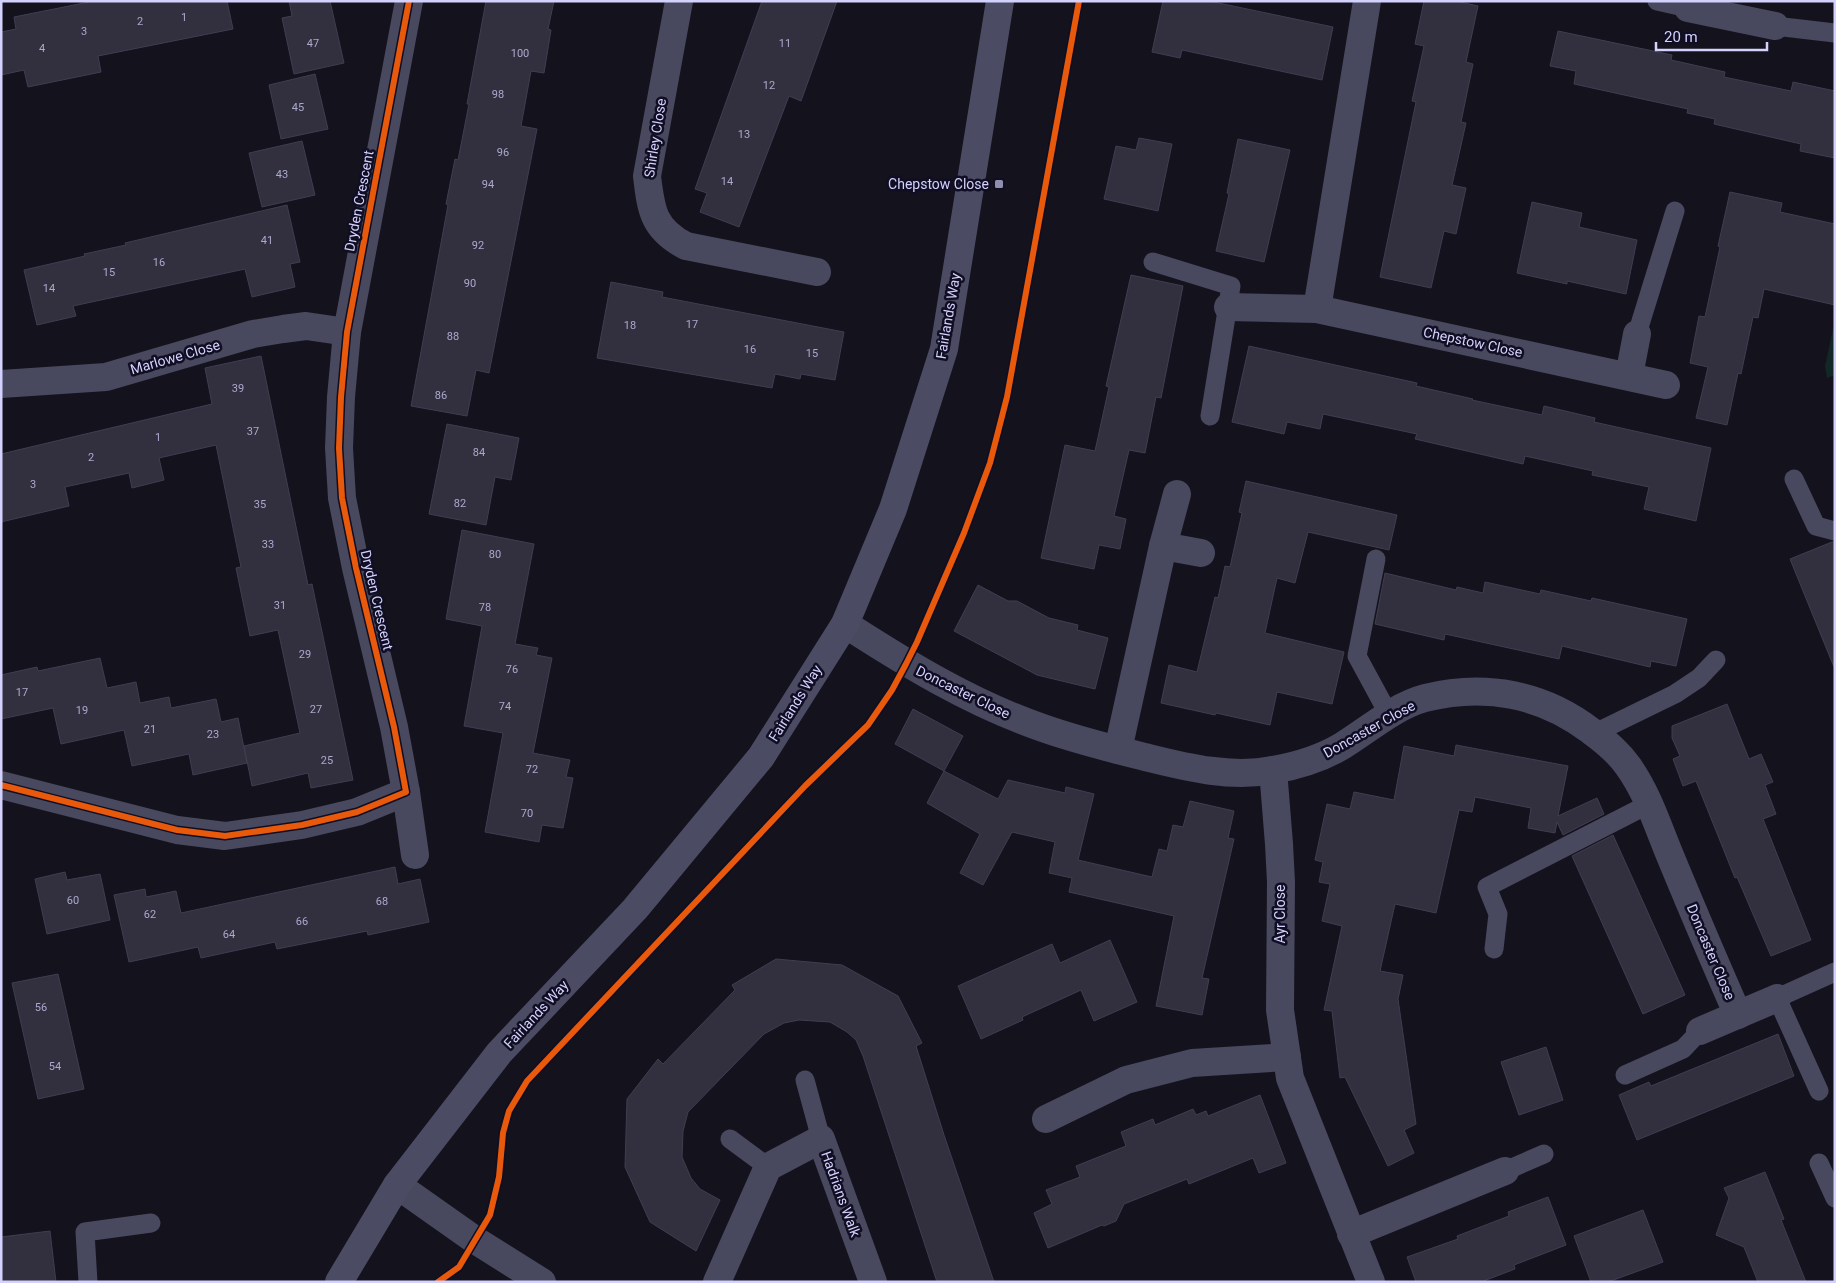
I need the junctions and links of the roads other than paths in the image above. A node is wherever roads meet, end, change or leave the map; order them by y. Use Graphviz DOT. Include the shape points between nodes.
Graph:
graph roads {
  1 [pos="408,1"];
  2 [pos="678,1"];
  3 [pos="1000,1"];
  4 [pos="1367,1"];
  5 [pos="1658,1"];
  6 [pos="1688,8"];
  7 [pos="1734,9"];
  8 [pos="1775,26"];
  9 [pos="1835,33"];
  10 [pos="1675,211"];
  11 [pos="1153,262"];
  12 [pos="818,272"];
  13 [pos="1228,307"];
  14 [pos="1317,309"];
  15 [pos="347,332"];
  16 [pos="1638,334"];
  17 [pos="1629,376"];
  18 [pos="1,384"];
  19 [pos="1666,385"];
  20 [pos="1210,416"];
  21 [pos="1794,479"];
  22 [pos="1177,494"];
  23 [pos="1835,531"];
  24 [pos="1164,546"];
  25 [pos="1201,553"];
  26 [pos="1376,559"];
  27 [pos="845,624"];
  28 [pos="1716,660"];
  29 [pos="1389,715"];
  30 [pos="1595,734"];
  31 [pos="1118,750"];
  32 [pos="1272,770"];
  33 [pos="1,786"];
  34 [pos="406,792"];
  35 [pos="1649,804"];
  36 [pos="414,855"];
  37 [pos="1494,948"];
  38 [pos="1835,972"];
  39 [pos="1777,998"];
  40 [pos="1738,1015"];
  41 [pos="1700,1030"];
  42 [pos="1287,1057"];
  43 [pos="1624,1076"];
  44 [pos="805,1080"];
  45 [pos="1819,1091"];
  46 [pos="1046,1119"];
  47 [pos="820,1139"];
  48 [pos="730,1140"];
  49 [pos="1544,1154"];
  50 [pos="1819,1163"];
  51 [pos="768,1167"];
  52 [pos="1504,1171"];
  53 [pos="397,1185"];
  54 [pos="1835,1198"];
  55 [pos="151,1223"];
  56 [pos="1351,1234"];
  57 [pos="88,1282"];
  58 [pos="339,1282"];
  59 [pos="542,1282"];
  60 [pos="717,1282"];
  61 [pos="873,1282"];
  62 [pos="1371,1282"];
  1 -- 15 [label="street, Dryden Crescent"];
  2 -- 12 [label="street, Shirley Close" via="647,176 657,223 672,239 686,246"];
  3 -- 27 [label="main road, Fairlands Way" via="944,350 893,509"];
  4 -- 14 [label="street"];
  5 -- 6 [label="lane"];
  6 -- 7 [label="street"];
  7 -- 8 [label="street"];
  8 -- 9 [label="lane"];
  10 -- 16 [label="lane"];
  11 -- 13 [label="lane" via="1231,286"];
  13 -- 14 [label="street, Chepstow Close"];
  13 -- 20 [label="lane"];
  14 -- 17 [label="street, Chepstow Close"];
  15 -- 18 [label="street, Marlowe Close" via="306,326 284,329 253,334 106,377"];
  15 -- 34 [label="street, Dryden Crescent" via="340,398 342,498"];
  16 -- 17 [label="street"];
  17 -- 19 [label="street, Chepstow Close"];
  21 -- 23 [label="lane" via="1816,526"];
  22 -- 24 [label="street"];
  24 -- 25 [label="street"];
  24 -- 31 [label="street"];
  26 -- 29 [label="lane" via="1358,656"];
  27 -- 31 [label="street, Doncaster Close" via="906,664 997,710 1080,741"];
  27 -- 53 [label="main road, Fairlands Way" via="761,757 635,908 500,1054"];
  28 -- 30 [label="lane" via="1699,678 1675,694"];
  29 -- 30 [label="street, Doncaster Close" via="1421,700 1447,693 1495,692 1549,705 1572,716"];
  29 -- 32 [label="street, Doncaster Close" via="1315,759"];
  30 -- 35 [label="street, Doncaster Close" via="1612,747 1628,766"];
  31 -- 32 [label="street, Doncaster Close" via="1220,772"];
  32 -- 42 [label="street, Ayr Close" via="1280,873 1280,1010"];
  33 -- 34 [label="street" via="176,830 225,836 302,825 358,812"];
  34 -- 36 [label="street, Dryden Crescent"];
  35 -- 37 [label="lane" via="1488,887 1498,914"];
  35 -- 40 [label="street, Doncaster Close"];
  38 -- 39 [label="lane"];
  39 -- 40 [label="street, Doncaster Close"];
  39 -- 45 [label="lane"];
  40 -- 41 [label="street, Doncaster Close"];
  41 -- 43 [label="lane" via="1684,1049"];
  42 -- 46 [label="street" via="1192,1063 1126,1080"];
  42 -- 56 [label="street, Ayr Close" via="1290,1078"];
  44 -- 47 [label="lane"];
  47 -- 51 [label="street, Hadrians Walk"];
  47 -- 61 [label="street, Hadrians Walk"];
  48 -- 51 [label="lane"];
  49 -- 52 [label="lane"];
  50 -- 54 [label="lane"];
  51 -- 60 [label="street"];
  52 -- 56 [label="street"];
  53 -- 58 [label="main road, Fairlands Way"];
  53 -- 59 [label="street"];
  55 -- 57 [label="lane" via="85,1232"];
  56 -- 62 [label="street, Ayr Close"];
}
